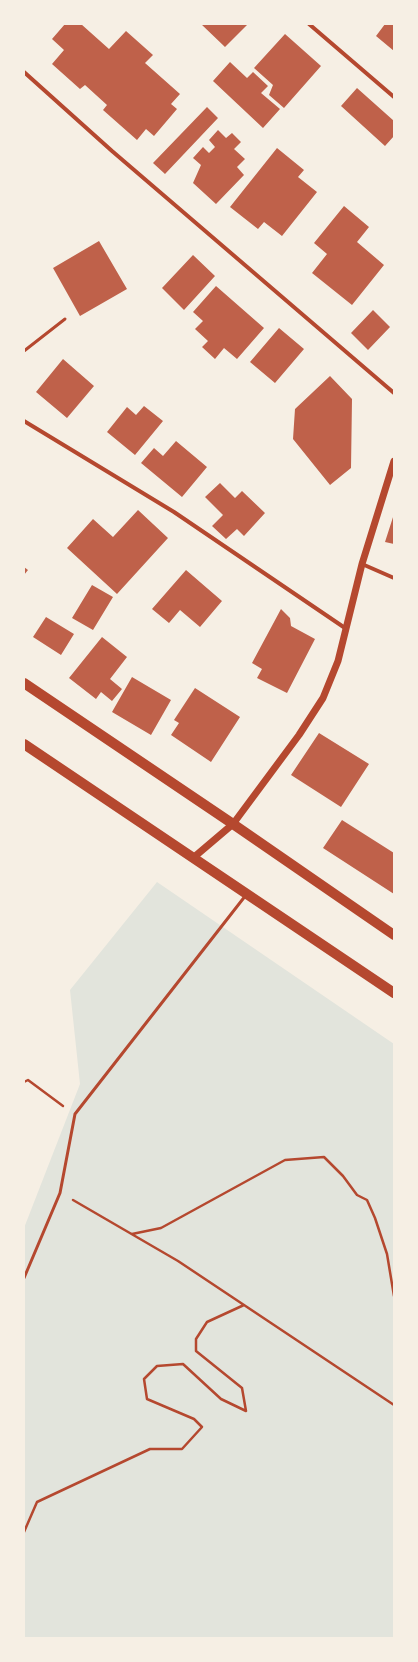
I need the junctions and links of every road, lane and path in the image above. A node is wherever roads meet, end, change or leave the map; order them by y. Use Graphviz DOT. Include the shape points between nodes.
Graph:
graph roads {
  1 [pos="309,24"];
  2 [pos="24,72"];
  3 [pos="394,97"];
  4 [pos="65,319"];
  5 [pos="24,351"];
  6 [pos="394,393"];
  7 [pos="24,421"];
  8 [pos="394,461"];
  9 [pos="362,564"];
  10 [pos="394,578"];
  11 [pos="345,628"];
  12 [pos="24,683"];
  13 [pos="24,744"];
  14 [pos="233,824"];
  15 [pos="193,858"];
  16 [pos="247,894"];
  17 [pos="394,934"];
  18 [pos="394,993"];
  19 [pos="24,1082"];
  20 [pos="75,1114"];
  21 [pos="60,1193"];
  22 [pos="132,1234"];
  23 [pos="24,1278"];
  24 [pos="394,1296"];
  25 [pos="244,1305"];
  26 [pos="394,1405"];
  27 [pos="24,1532"];
  1 -- 3 [label="street"];
  2 -- 6 [label="street"];
  4 -- 5 [label="lane"];
  7 -- 11 [label="street" via="174,512"];
  8 -- 9 [label="street"];
  9 -- 10 [label="street"];
  9 -- 11 [label="street"];
  11 -- 14 [label="street" via="338,661 323,698"];
  12 -- 14 [label="main road"];
  13 -- 15 [label="main road"];
  14 -- 15 [label="street"];
  14 -- 17 [label="main road"];
  15 -- 16 [label="main road"];
  16 -- 18 [label="main road"];
  16 -- 20 [label="lane"];
  19 -- 20 [label="path" via="28,1080"];
  20 -- 21 [label="lane"];
  21 -- 22 [label="path"];
  21 -- 23 [label="lane"];
  22 -- 24 [label="path" via="161,1228 284,1160 324,1157 344,1176 357,1195 367,1200 387,1254"];
  22 -- 25 [label="path"];
  25 -- 26 [label="path"];
  25 -- 27 [label="path" via="207,1322 196,1339 196,1351 242,1388 246,1410 222,1399 183,1364 157,1366 144,1379 147,1400 194,1419 202,1427 182,1449 150,1449 37,1502"];
}
